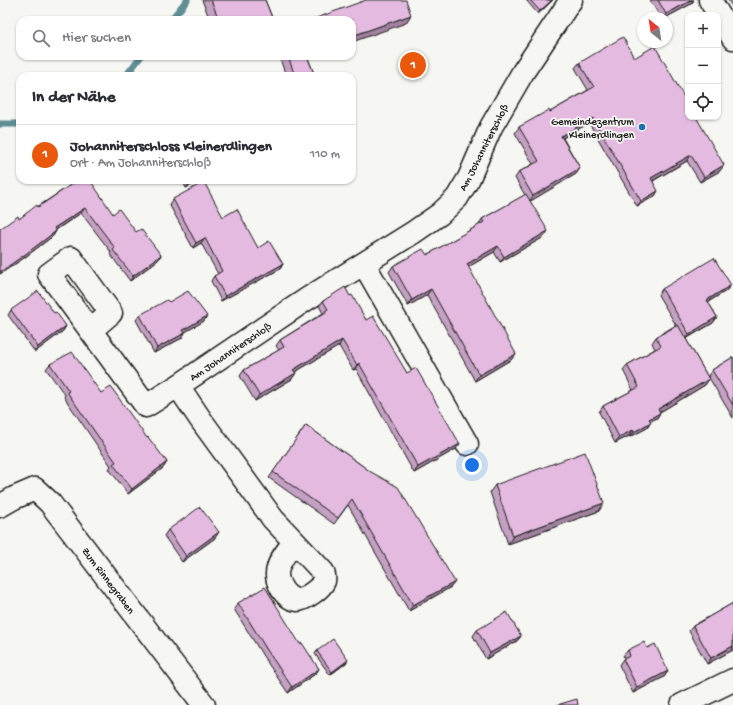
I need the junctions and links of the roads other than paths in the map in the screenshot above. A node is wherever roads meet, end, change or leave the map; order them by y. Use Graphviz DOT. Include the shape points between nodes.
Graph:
graph roads {
  1 [pos="571,0"];
  2 [pos="710,0"];
  3 [pos="733,38"];
  4 [pos="364,264"];
  5 [pos="91,330"];
  6 [pos="178,386"];
  7 [pos="467,444"];
  8 [pos="0,506"];
  9 [pos="294,542"];
  10 [pos="733,680"];
  11 [pos="204,705"];
  12 [pos="682,705"];
  1 -- 4 [label="street, Am Johanniterschloß" via="523,72 491,127 470,178 457,198 440,214"];
  2 -- 3 [label="street"];
  4 -- 6 [label="street, Am Johanniterschloß"];
  4 -- 7 [label="street"];
  5 -- 6 [label="street, Am Johanniterschloß" via="146,406"];
  6 -- 9 [label="street, Am Johanniterschloß" via="273,520"];
  8 -- 11 [label="street, Zum Rinnegraben" via="34,490 50,503"];
  10 -- 12 [label="street"];
}
